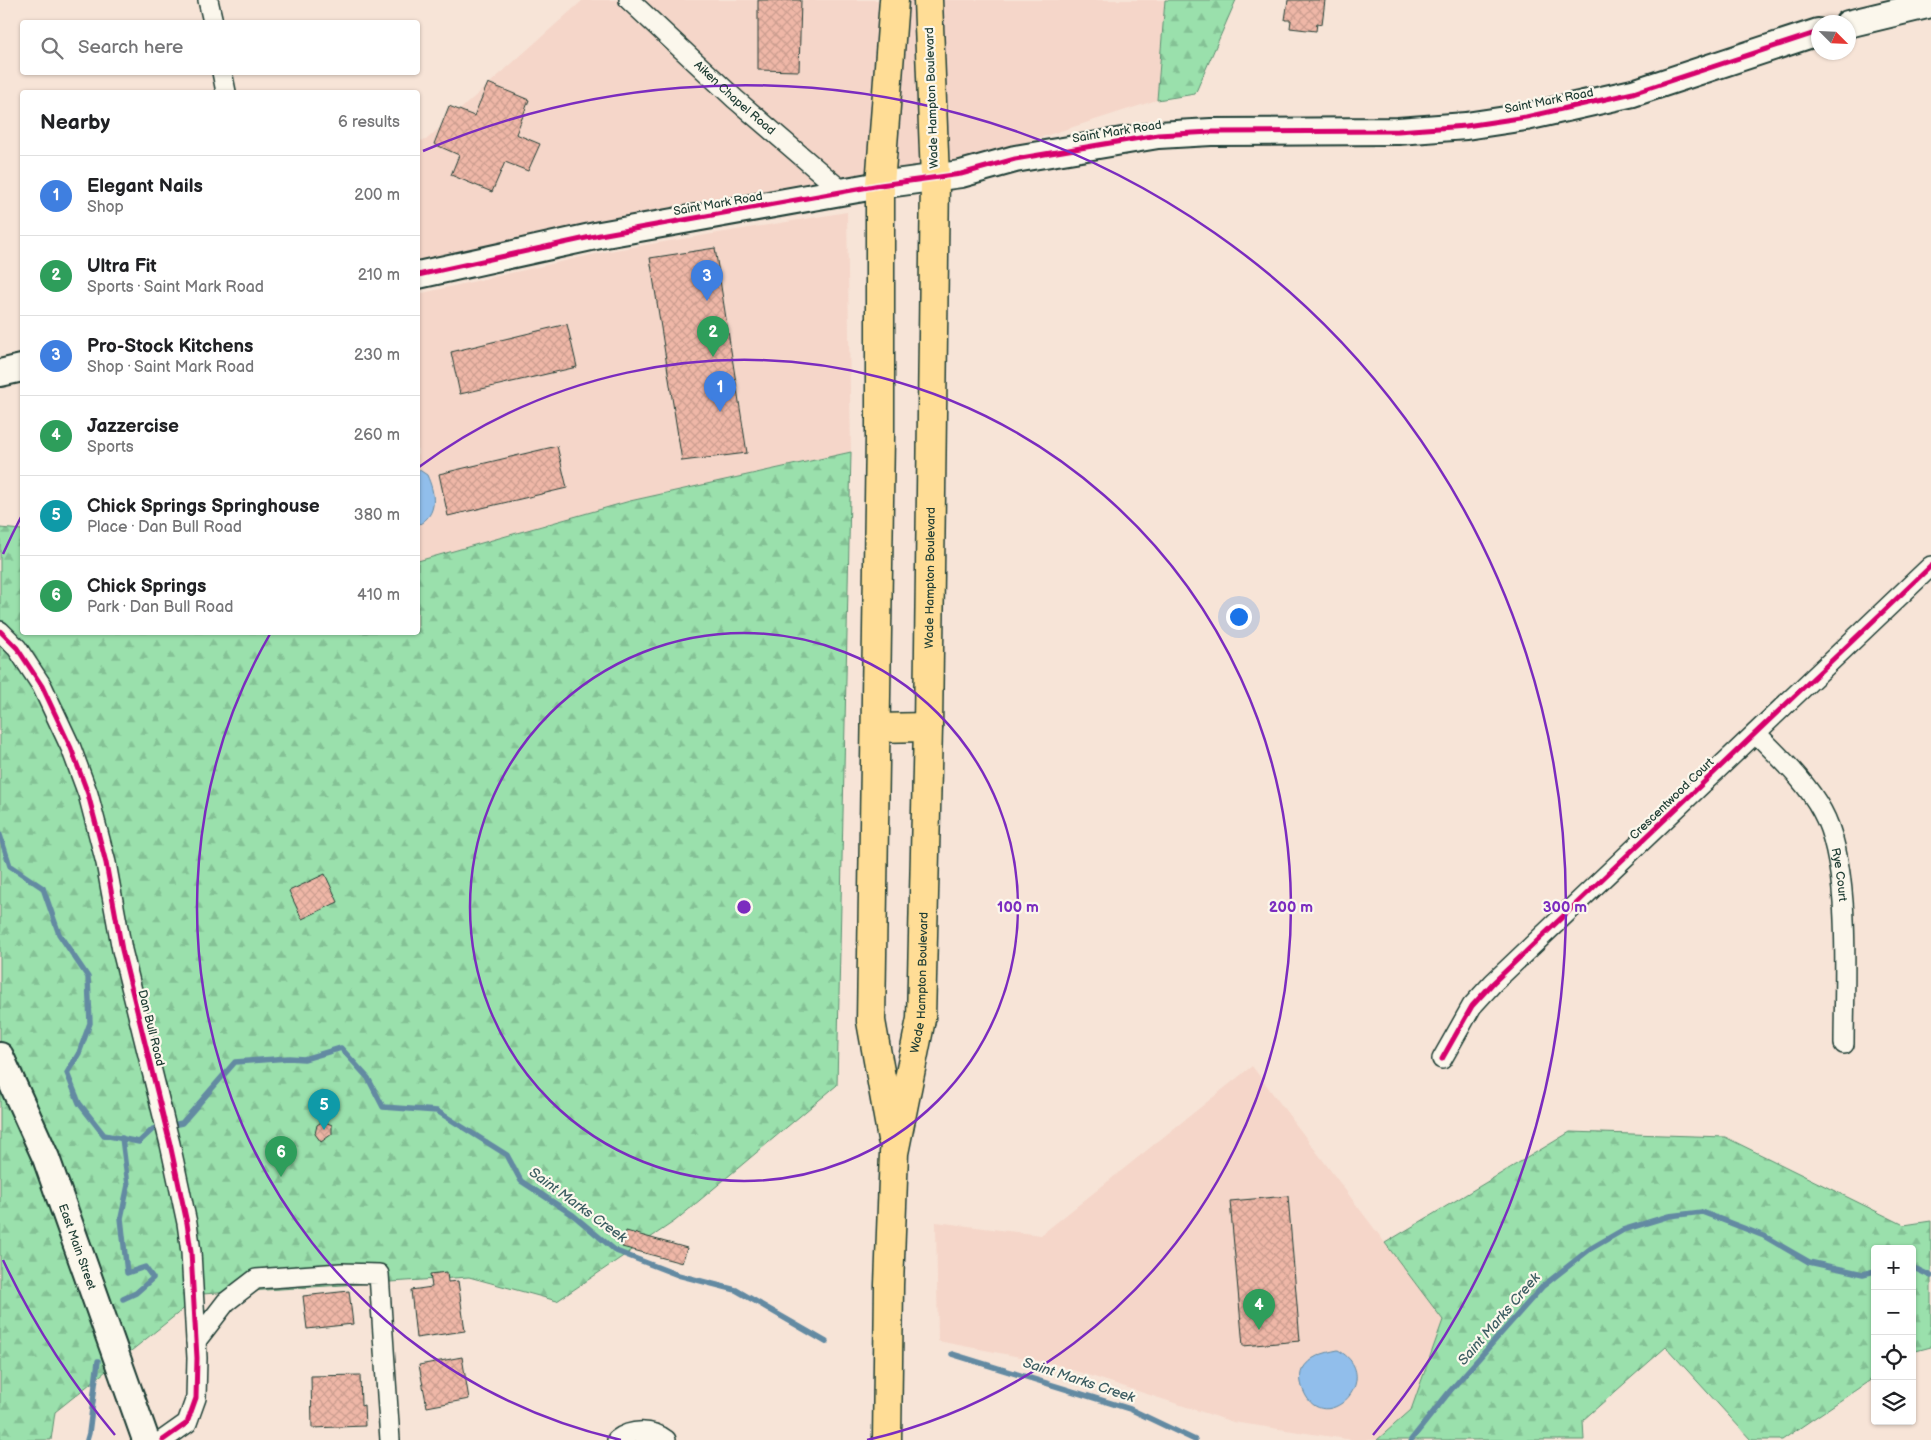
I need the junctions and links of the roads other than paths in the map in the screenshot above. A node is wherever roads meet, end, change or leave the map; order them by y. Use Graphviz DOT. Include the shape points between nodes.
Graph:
graph roads {
  1 [pos="208,0"];
  2 [pos="629,0"];
  3 [pos="894,0"];
  4 [pos="928,0"];
  5 [pos="1931,4"];
  6 [pos="213,20"];
  7 [pos="1856,22"];
  8 [pos="1811,34"];
  9 [pos="223,75"];
  10 [pos="226,90"];
  11 [pos="935,178"];
  12 [pos="880,185"];
  13 [pos="842,192"];
  14 [pos="420,275"];
  15 [pos="20,368"];
  16 [pos="0,373"];
  17 [pos="1931,566"];
  18 [pos="0,631"];
  19 [pos="928,727"];
  20 [pos="876,728"];
  21 [pos="1756,733"];
  22 [pos="1844,1044"];
  23 [pos="0,1056"];
  24 [pos="1442,1059"];
  25 [pos="894,1153"];
  26 [pos="196,1341"];
  27 [pos="146,1440"];
  28 [pos="163,1440"];
  29 [pos="390,1440"];
  30 [pos="617,1440"];
  31 [pos="666,1440"];
  32 [pos="887,1440"];
  1 -- 6 [label="street"];
  2 -- 13 [label="street, Aiken Chapel Road" via="735,99"];
  3 -- 12 [label="main road, Wade Hampton Boulevard"];
  4 -- 11 [label="main road, Wade Hampton Boulevard"];
  5 -- 7 [label="street"];
  8 -- 11 [label="street, Saint Mark Road" via="1633,93 1526,117 1398,131 1158,135 1015,159"];
  9 -- 10 [label="street"];
  11 -- 12 [label="street, Saint Mark Road"];
  11 -- 19 [label="main road, Wade Hampton Boulevard"];
  12 -- 13 [label="street, Saint Mark Road"];
  12 -- 20 [label="main road, Wade Hampton Boulevard"];
  13 -- 14 [label="street, Saint Mark Road" via="600,235"];
  15 -- 16 [label="street"];
  17 -- 21 [label="street, Crescentwood Court"];
  18 -- 26 [label="street, Dan Bull Road" via="22,653 42,686 88,794 106,863 122,950 168,1134 190,1242"];
  19 -- 20 [label="main road"];
  19 -- 25 [label="main road, Wade Hampton Boulevard" via="921,1019"];
  20 -- 25 [label="main road, Wade Hampton Boulevard" via="871,1021"];
  21 -- 22 [label="street, Rye Court" via="1811,793 1831,831 1842,896"];
  21 -- 24 [label="street, Crescentwood Court" via="1493,984 1472,1006"];
  23 -- 27 [label="street, East Main Street" via="46,1158"];
  25 -- 32 [label="main road, Wade Hampton Boulevard"];
  26 -- 28 [label="street, Dan Bull Road" via="196,1398 187,1423"];
  26 -- 29 [label="street" via="226,1302 256,1279 341,1273 379,1274"];
  30 -- 31 [label="street" via="628,1434 645,1432"];
}
